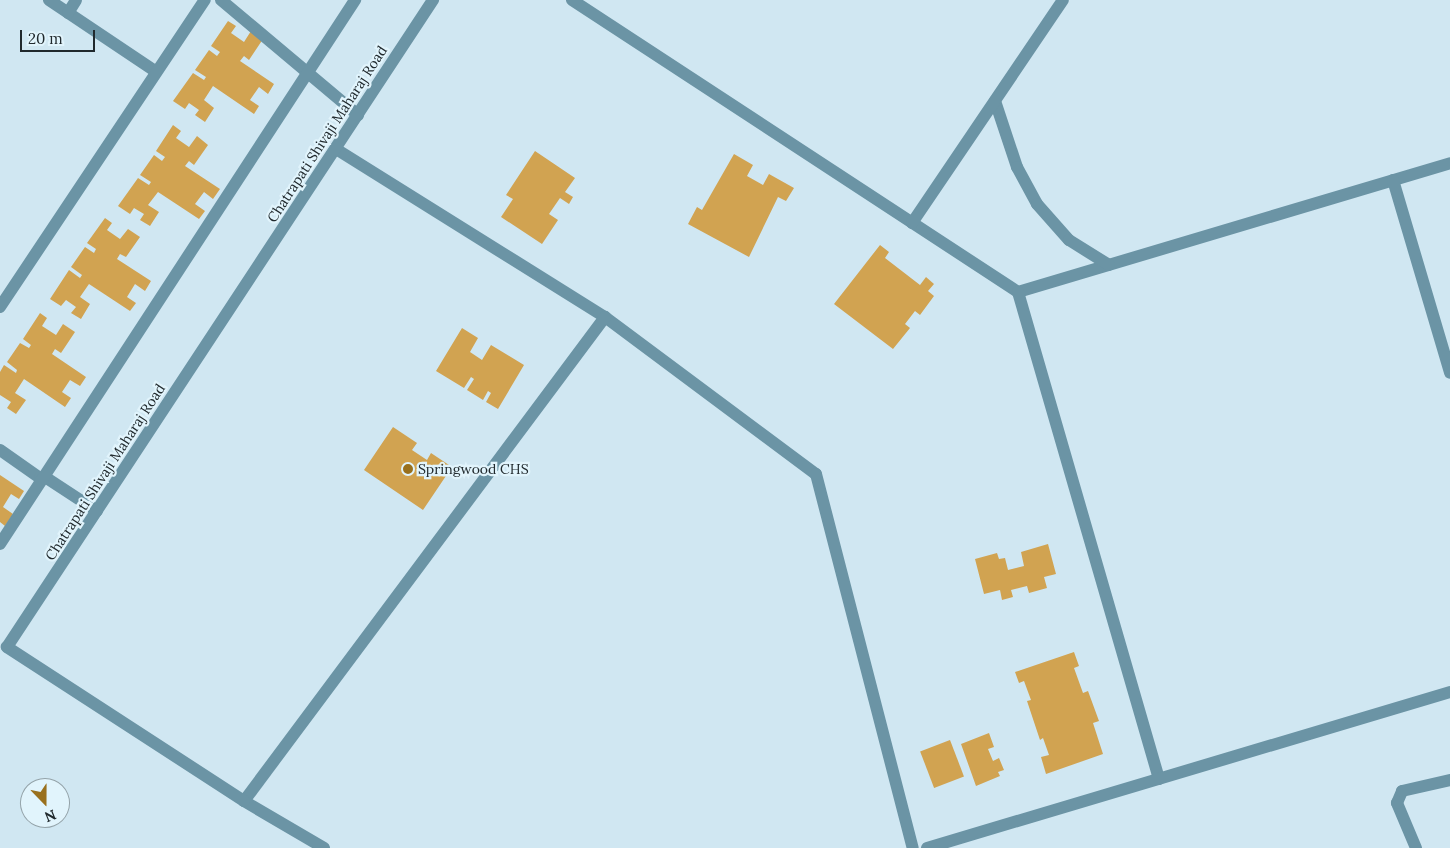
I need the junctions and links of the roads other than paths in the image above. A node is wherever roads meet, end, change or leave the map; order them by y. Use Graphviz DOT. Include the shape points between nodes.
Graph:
graph roads {
  1 [pos="49,0"];
  2 [pos="76,0"];
  3 [pos="205,0"];
  4 [pos="221,0"];
  5 [pos="355,0"];
  6 [pos="433,0"];
  7 [pos="572,0"];
  8 [pos="1063,0"];
  9 [pos="68,12"];
  10 [pos="155,71"];
  11 [pos="307,74"];
  12 [pos="995,101"];
  13 [pos="358,115"];
  14 [pos="336,149"];
  15 [pos="1450,162"];
  16 [pos="1393,180"];
  17 [pos="912,223"];
  18 [pos="1109,265"];
  19 [pos="1018,292"];
  20 [pos="0,307"];
  21 [pos="605,317"];
  22 [pos="1450,373"];
  23 [pos="0,450"];
  24 [pos="40,478"];
  25 [pos="97,511"];
  26 [pos="0,544"];
  27 [pos="4,645"];
  28 [pos="0,658"];
  29 [pos="1450,692"];
  30 [pos="1159,779"];
  31 [pos="1450,780"];
  32 [pos="244,801"];
  33 [pos="324,848"];
  34 [pos="913,848"];
  35 [pos="927,848"];
  36 [pos="1416,848"];
  1 -- 9 [label="street"];
  2 -- 9 [label="street"];
  3 -- 10 [label="street"];
  4 -- 11 [label="street"];
  5 -- 11 [label="street"];
  6 -- 13 [label="street, Chatrapati Shivaji Maharaj Road"];
  7 -- 17 [label="street"];
  8 -- 12 [label="street"];
  9 -- 10 [label="street"];
  10 -- 20 [label="street"];
  11 -- 13 [label="street"];
  11 -- 24 [label="street"];
  12 -- 17 [label="street"];
  12 -- 18 [label="street" via="1017,167 1037,204 1070,240"];
  13 -- 14 [label="street, Chatrapati Shivaji Maharaj Road"];
  14 -- 21 [label="street"];
  14 -- 25 [label="street, Chatrapati Shivaji Maharaj Road"];
  15 -- 16 [label="street"];
  16 -- 18 [label="street"];
  16 -- 22 [label="street"];
  17 -- 19 [label="street"];
  18 -- 19 [label="street"];
  19 -- 30 [label="street"];
  21 -- 32 [label="street"];
  21 -- 34 [label="street" via="816,474"];
  23 -- 24 [label="street"];
  24 -- 25 [label="street" via="45,477"];
  24 -- 26 [label="street"];
  25 -- 27 [label="street, Chatrapati Shivaji Maharaj Road"];
  27 -- 28 [label="street, Chatrapati Shivaji Maharaj Road"];
  27 -- 32 [label="street"];
  29 -- 30 [label="street"];
  30 -- 35 [label="street"];
  31 -- 36 [label="street" via="1402,791 1397,803"];
  32 -- 33 [label="street"];
}
